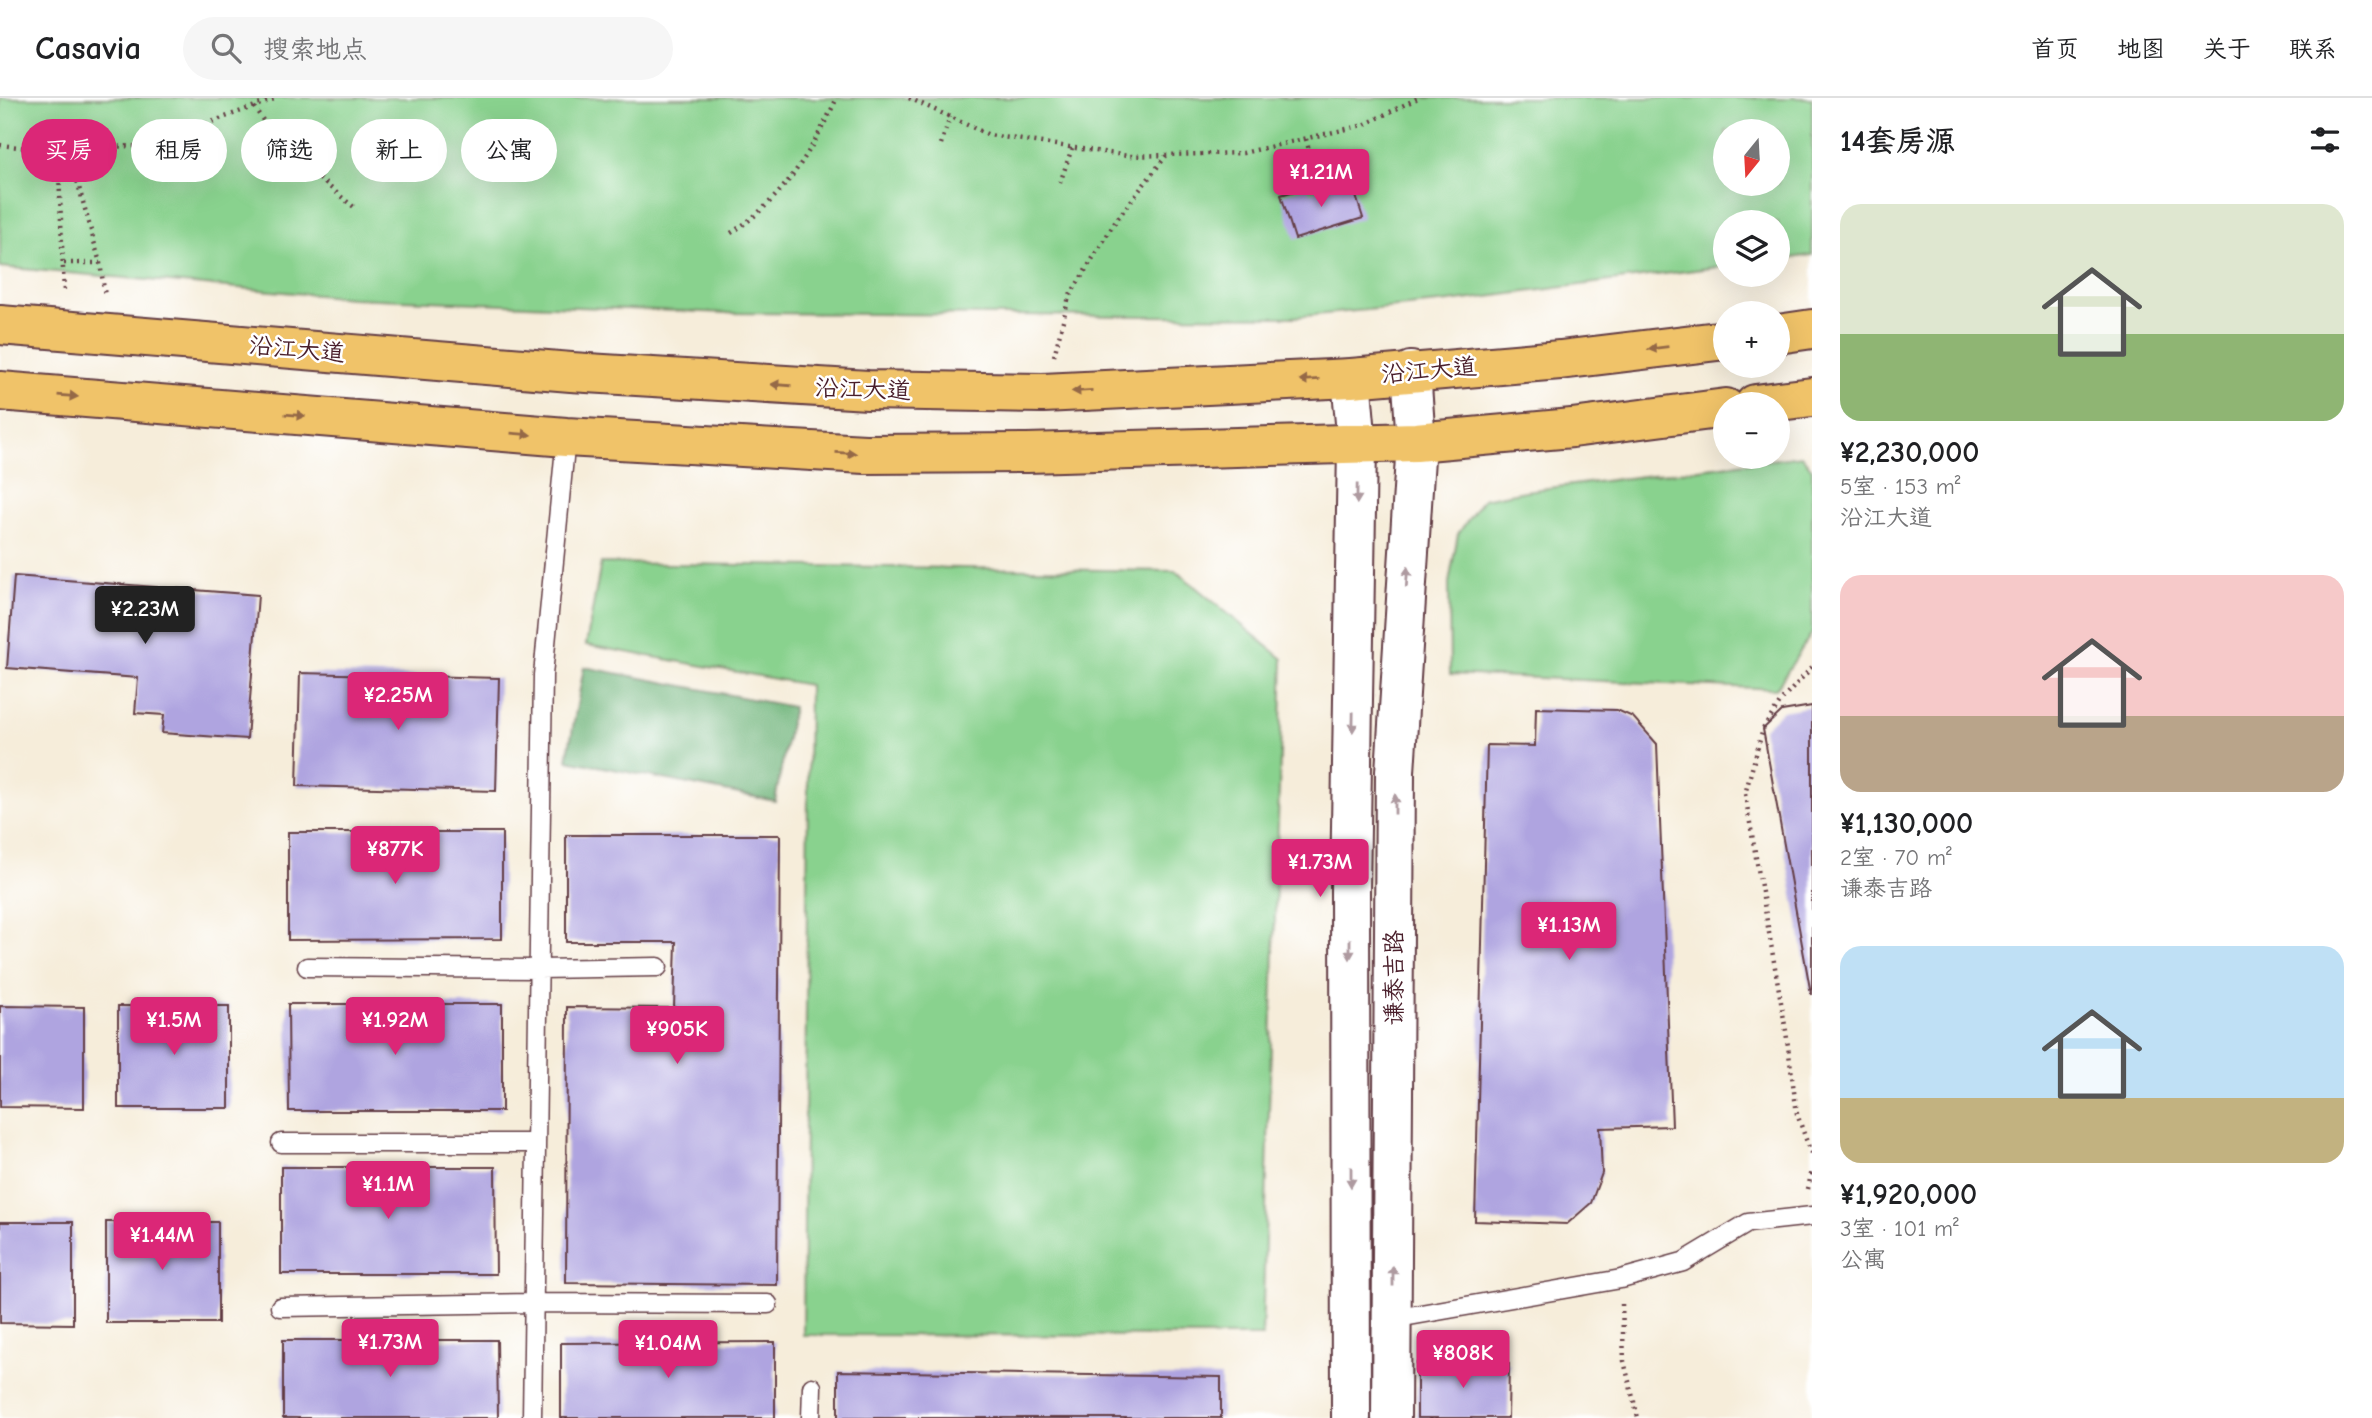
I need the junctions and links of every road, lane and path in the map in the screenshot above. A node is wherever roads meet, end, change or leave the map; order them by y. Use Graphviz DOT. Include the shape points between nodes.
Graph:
graph roads {
  1 [pos="277,98"];
  2 [pos="837,98"];
  3 [pos="909,98"];
  4 [pos="1418,98"];
  5 [pos="254,107"];
  6 [pos="950,117"];
  7 [pos="1306,139"];
  8 [pos="941,144"];
  9 [pos="0,145"];
  10 [pos="21,147"];
  11 [pos="117,147"];
  12 [pos="1072,148"];
  13 [pos="1167,155"];
  14 [pos="60,182"];
  15 [pos="77,182"];
  16 [pos="1060,183"];
  17 [pos="1320,190"];
  18 [pos="355,208"];
  19 [pos="731,233"];
  20 [pos="64,263"];
  21 [pos="100,263"];
  22 [pos="0,325"];
  23 [pos="64,329"];
  24 [pos="1812,330"];
  25 [pos="1790,333"];
  26 [pos="109,334"];
  27 [pos="1713,342"];
  28 [pos="1412,371"];
  29 [pos="1351,377"];
  30 [pos="0,391"];
  31 [pos="1044,393"];
  32 [pos="1812,397"];
  33 [pos="1790,400"];
  34 [pos="1713,410"];
  35 [pos="566,438"];
  36 [pos="1416,442"];
  37 [pos="1357,445"];
  38 [pos="1812,667"];
  39 [pos="307,967"];
  40 [pos="658,967"];
  41 [pos="539,969"];
  42 [pos="281,1143"];
  43 [pos="536,1143"];
  44 [pos="1812,1156"];
  45 [pos="1812,1216"];
  46 [pos="1621,1279"];
  47 [pos="534,1303"];
  48 [pos="768,1304"];
  49 [pos="280,1307"];
  50 [pos="1392,1319"];
  51 [pos="812,1387"];
  52 [pos="532,1418"];
  53 [pos="811,1418"];
  54 [pos="1351,1418"];
  55 [pos="1391,1418"];
  56 [pos="1638,1418"];
  1 -- 5 [label="path"];
  2 -- 19 [label="path" via="791,180 754,219"];
  3 -- 6 [label="path"];
  4 -- 7 [label="path" via="1364,125"];
  5 -- 11 [label="path" via="146,146"];
  5 -- 18 [label="path" via="281,147"];
  6 -- 8 [label="path"];
  6 -- 12 [label="path" via="989,135"];
  7 -- 13 [label="path" via="1243,153"];
  7 -- 17 [label="path"];
  9 -- 10 [label="path"];
  12 -- 13 [label="path" via="1129,156"];
  12 -- 16 [label="path"];
  13 -- 31 [label="path" via="1117,219 1069,297"];
  14 -- 20 [label="path"];
  15 -- 21 [label="path"];
  20 -- 21 [label="path"];
  20 -- 23 [label="path"];
  21 -- 26 [label="path"];
  22 -- 23 [label="main road, 沿江大道"];
  23 -- 26 [label="main road, 沿江大道"];
  24 -- 25 [label="main road"];
  31 -- 26 [label="main road, 沿江大道, one-way" via="869,390 584,373"];
  27 -- 28 [label="main road, 沿江大道, one-way"];
  28 -- 29 [label="main road, 沿江大道"];
  28 -- 36 [label="street, 谦泰吉路"];
  29 -- 31 [label="main road, 沿江大道, one-way"];
  29 -- 37 [label="street, 谦泰吉路"];
  30 -- 35 [label="main road, one-way"];
  32 -- 33 [label="main road"];
  34 -- 36 [label="main road"];
  35 -- 37 [label="main road, one-way" via="865,454"];
  35 -- 41 [label="lane" via="543,675"];
  36 -- 37 [label="main road"];
  50 -- 36 [label="street, 谦泰吉路, one-way" via="1395,772"];
  37 -- 54 [label="street, 谦泰吉路, one-way" via="1350,891"];
  38 -- 44 [label="path" via="1763,729 1745,794 1797,1114"];
  39 -- 41 [label="lane"];
  40 -- 41 [label="lane"];
  41 -- 43 [label="lane"];
  42 -- 43 [label="lane"];
  43 -- 47 [label="lane"];
  45 -- 46 [label="lane" via="1748,1223 1683,1262"];
  46 -- 50 [label="lane"];
  46 -- 56 [label="path" via="1624,1361"];
  47 -- 48 [label="lane"];
  47 -- 49 [label="lane"];
  47 -- 52 [label="lane"];
  50 -- 55 [label="street, 谦泰吉路"];
  51 -- 53 [label="lane"];
}
